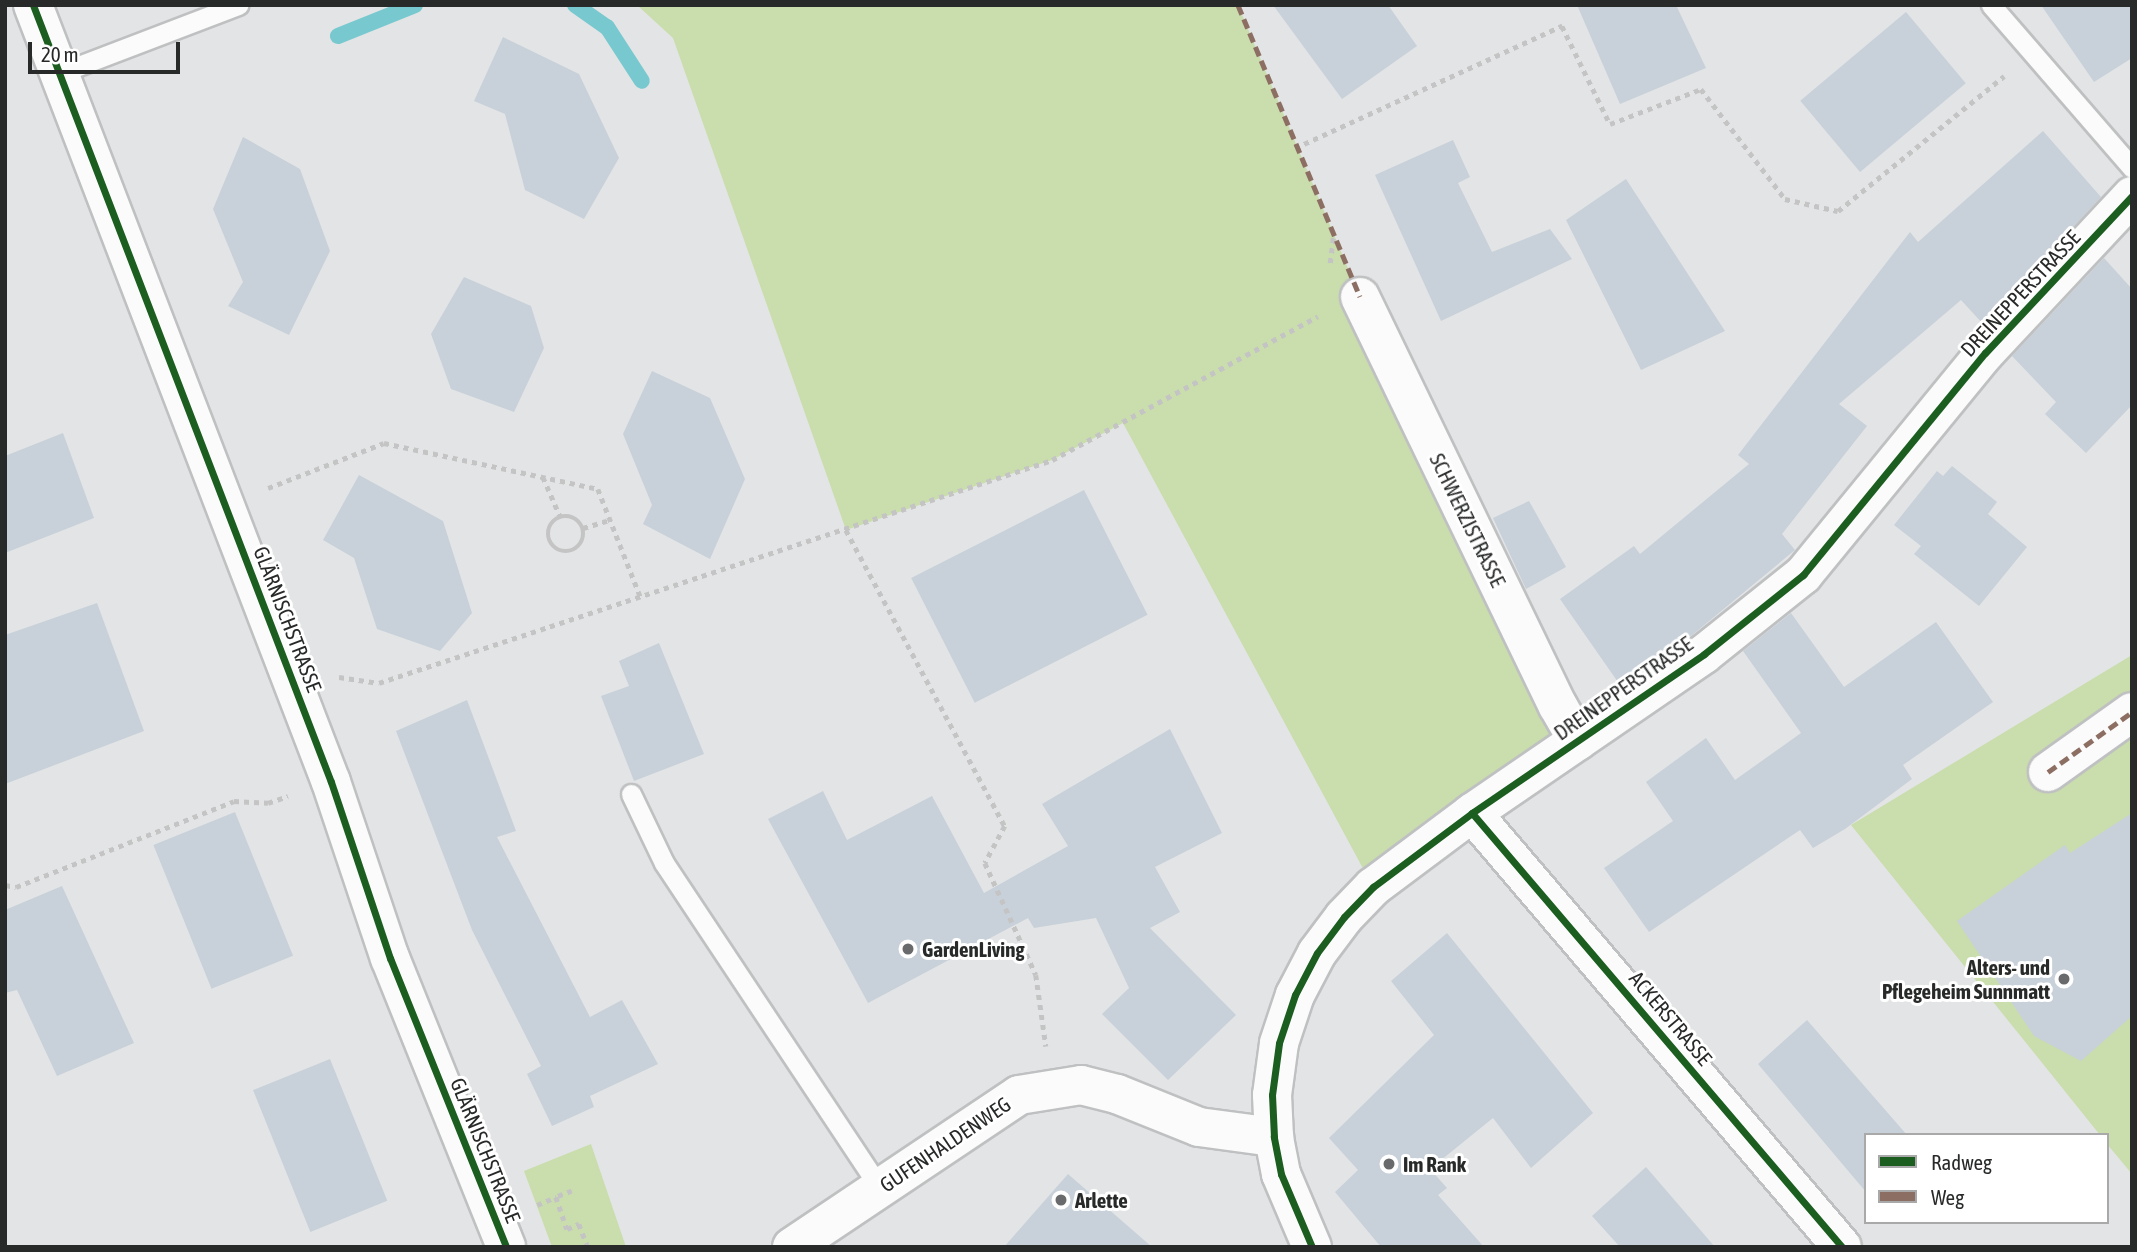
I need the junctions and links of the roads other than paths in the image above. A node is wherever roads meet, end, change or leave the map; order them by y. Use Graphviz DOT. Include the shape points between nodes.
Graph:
graph roads {
  1 [pos="33,5"];
  2 [pos="238,5"];
  3 [pos="1990,5"];
  4 [pos="60,73"];
  5 [pos="2132,168"];
  6 [pos="2132,196"];
  7 [pos="1360,297"];
  8 [pos="2132,712"];
  9 [pos="1578,741"];
  10 [pos="2048,772"];
  11 [pos="631,794"];
  12 [pos="1472,813"];
  13 [pos="1274,1137"];
  14 [pos="880,1188"];
  15 [pos="506,1247"];
  16 [pos="792,1247"];
  17 [pos="1312,1247"];
  18 [pos="1842,1247"];
  1 -- 4 [label="street, GLÄRNISCHSTRASSE"];
  2 -- 4 [label="lane"];
  3 -- 5 [label="lane"];
  4 -- 15 [label="street, GLÄRNISCHSTRASSE" via="331,782 390,958"];
  6 -- 9 [label="street, DREINEPPERSTRASSE" via="1985,354 1803,575 1704,654"];
  7 -- 9 [label="street, SCHWERZISTRASSE"];
  8 -- 10 [label="street"];
  9 -- 12 [label="street, DREINEPPERSTRASSE"];
  11 -- 14 [label="lane" via="664,863"];
  12 -- 13 [label="street, DREINEPPERSTRASSE" via="1373,887 1317,953 1295,995 1279,1043 1272,1095"];
  12 -- 18 [label="street, ACKERSTRASSE"];
  13 -- 14 [label="street, GUFENHALDENWEG" via="1199,1127 1082,1085 1019,1095"];
  13 -- 17 [label="street, DREINEPPERSTRASSE" via="1281,1174"];
  14 -- 16 [label="street, GUFENHALDENWEG"];
}
